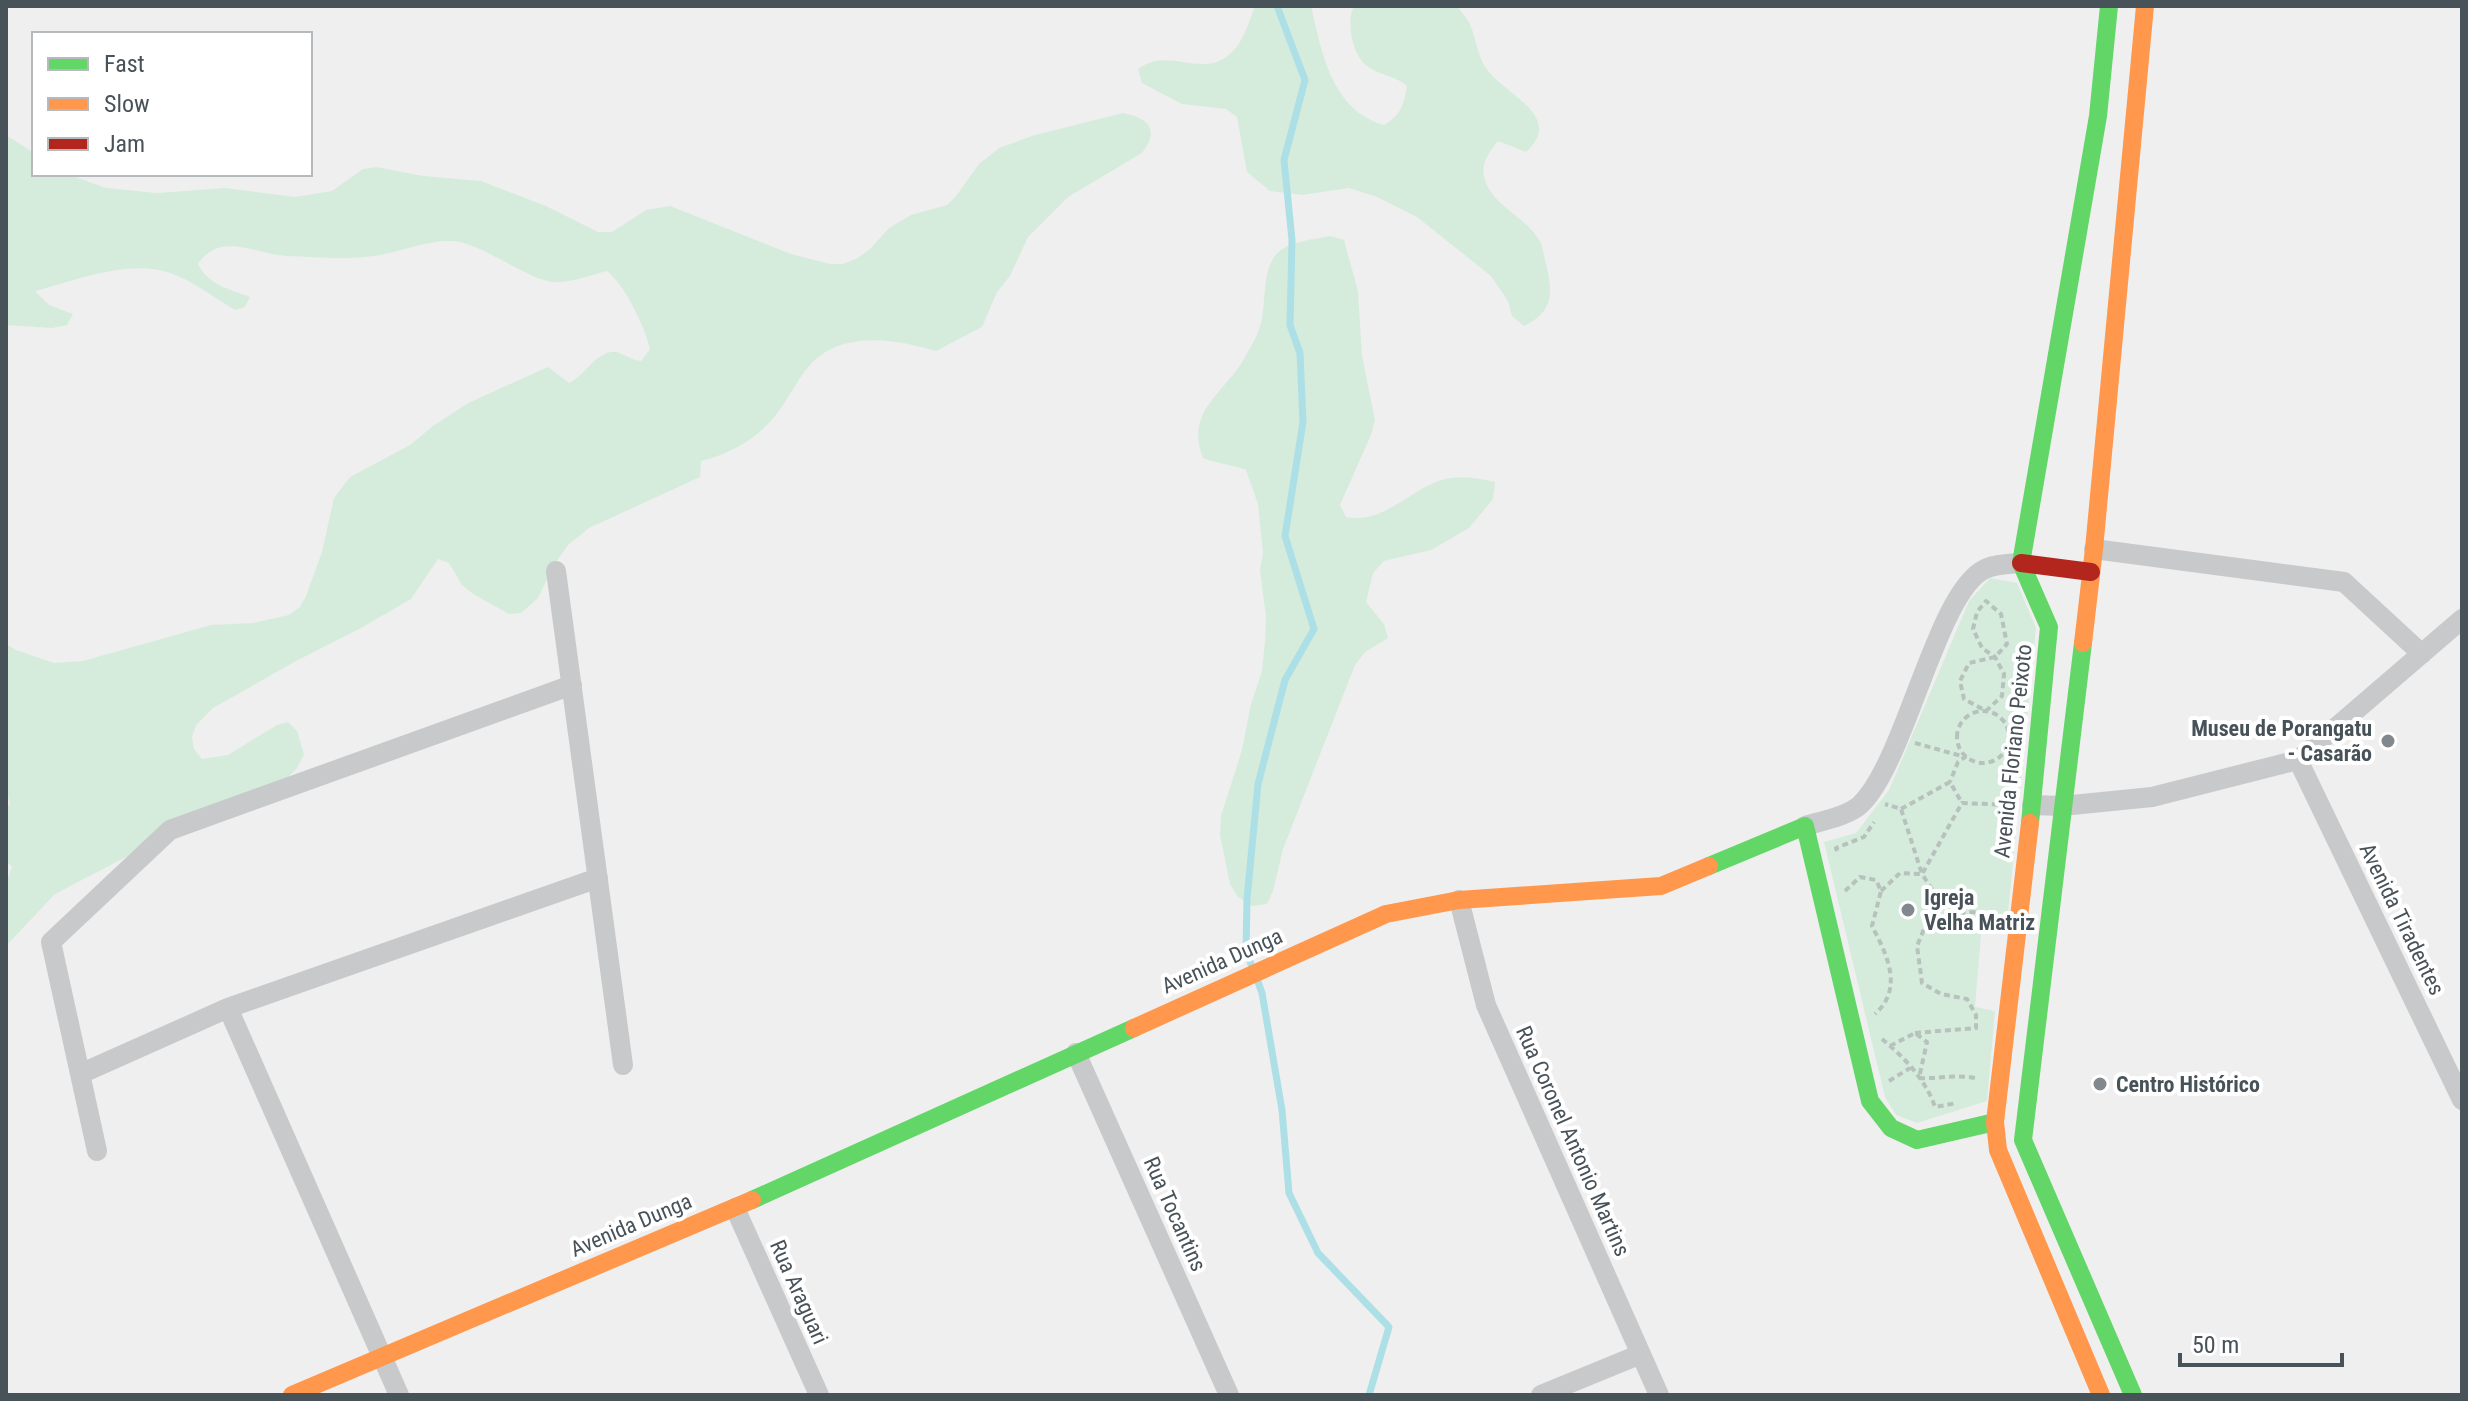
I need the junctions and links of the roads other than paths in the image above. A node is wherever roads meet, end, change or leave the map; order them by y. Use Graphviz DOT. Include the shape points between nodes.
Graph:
graph roads {
  1 [pos="2109,6"];
  2 [pos="2145,6"];
  3 [pos="2098,116"];
  4 [pos="2135,119"];
  5 [pos="2094,549"];
  6 [pos="2021,563"];
  7 [pos="556,571"];
  8 [pos="2091,572"];
  9 [pos="2462,619"];
  10 [pos="2422,654"];
  11 [pos="572,685"];
  12 [pos="2298,760"];
  13 [pos="2023,806"];
  14 [pos="2062,806"];
  15 [pos="1805,826"];
  16 [pos="598,878"];
  17 [pos="1459,900"];
  18 [pos="228,1008"];
  19 [pos="1076,1053"];
  20 [pos="623,1065"];
  21 [pos="80,1074"];
  22 [pos="2462,1100"];
  23 [pos="1995,1122"];
  24 [pos="2023,1140"];
  25 [pos="1998,1150"];
  26 [pos="97,1151"];
  27 [pos="735,1208"];
  28 [pos="1641,1354"];
  29 [pos="381,1356"];
  30 [pos="292,1395"];
  31 [pos="399,1395"];
  32 [pos="819,1395"];
  33 [pos="1229,1395"];
  34 [pos="1541,1395"];
  35 [pos="1659,1395"];
  36 [pos="2101,1395"];
  37 [pos="2133,1395"];
  1 -- 3 [label="street"];
  2 -- 4 [label="street"];
  3 -- 4 [label="street"];
  3 -- 6 [label="street"];
  4 -- 5 [label="street"];
  5 -- 8 [label="street"];
  5 -- 10 [label="street" via="2344,582"];
  6 -- 8 [label="street"];
  6 -- 13 [label="street, Avenida Floriano Peixoto" via="2049,627"];
  6 -- 15 [label="street" via="1983,569 1970,580 1949,615 1882,775 1860,806"];
  7 -- 11 [label="street"];
  8 -- 14 [label="street"];
  9 -- 10 [label="street"];
  10 -- 12 [label="street"];
  11 -- 16 [label="street"];
  11 -- 21 [label="street" via="170,830 51,942"];
  12 -- 14 [label="street" via="2152,797"];
  12 -- 22 [label="street, Avenida Tiradentes"];
  13 -- 14 [label="street"];
  13 -- 23 [label="street, Avenida Floriano Peixoto"];
  14 -- 24 [label="street"];
  15 -- 17 [label="street, Avenida Dunga" via="1661,886"];
  15 -- 23 [label="street" via="1870,1101 1891,1128 1917,1140"];
  16 -- 18 [label="street"];
  16 -- 20 [label="street"];
  17 -- 19 [label="street, Avenida Dunga" via="1386,914"];
  17 -- 28 [label="street, Rua Coronel Antonio Martins" via="1486,1005"];
  18 -- 21 [label="street"];
  18 -- 29 [label="street"];
  19 -- 27 [label="street, Avenida Dunga"];
  19 -- 33 [label="street, Rua Tocantins"];
  21 -- 26 [label="street"];
  23 -- 25 [label="street, Avenida Floriano Peixoto"];
  24 -- 25 [label="street"];
  24 -- 37 [label="street"];
  25 -- 36 [label="street, Avenida Floriano Peixoto"];
  27 -- 29 [label="street, Avenida Dunga"];
  27 -- 32 [label="street, Rua Araguari"];
  28 -- 34 [label="street"];
  28 -- 35 [label="street, Rua Coronel Antonio Martins"];
  29 -- 30 [label="street, Avenida Dunga"];
  29 -- 31 [label="street"];
}
